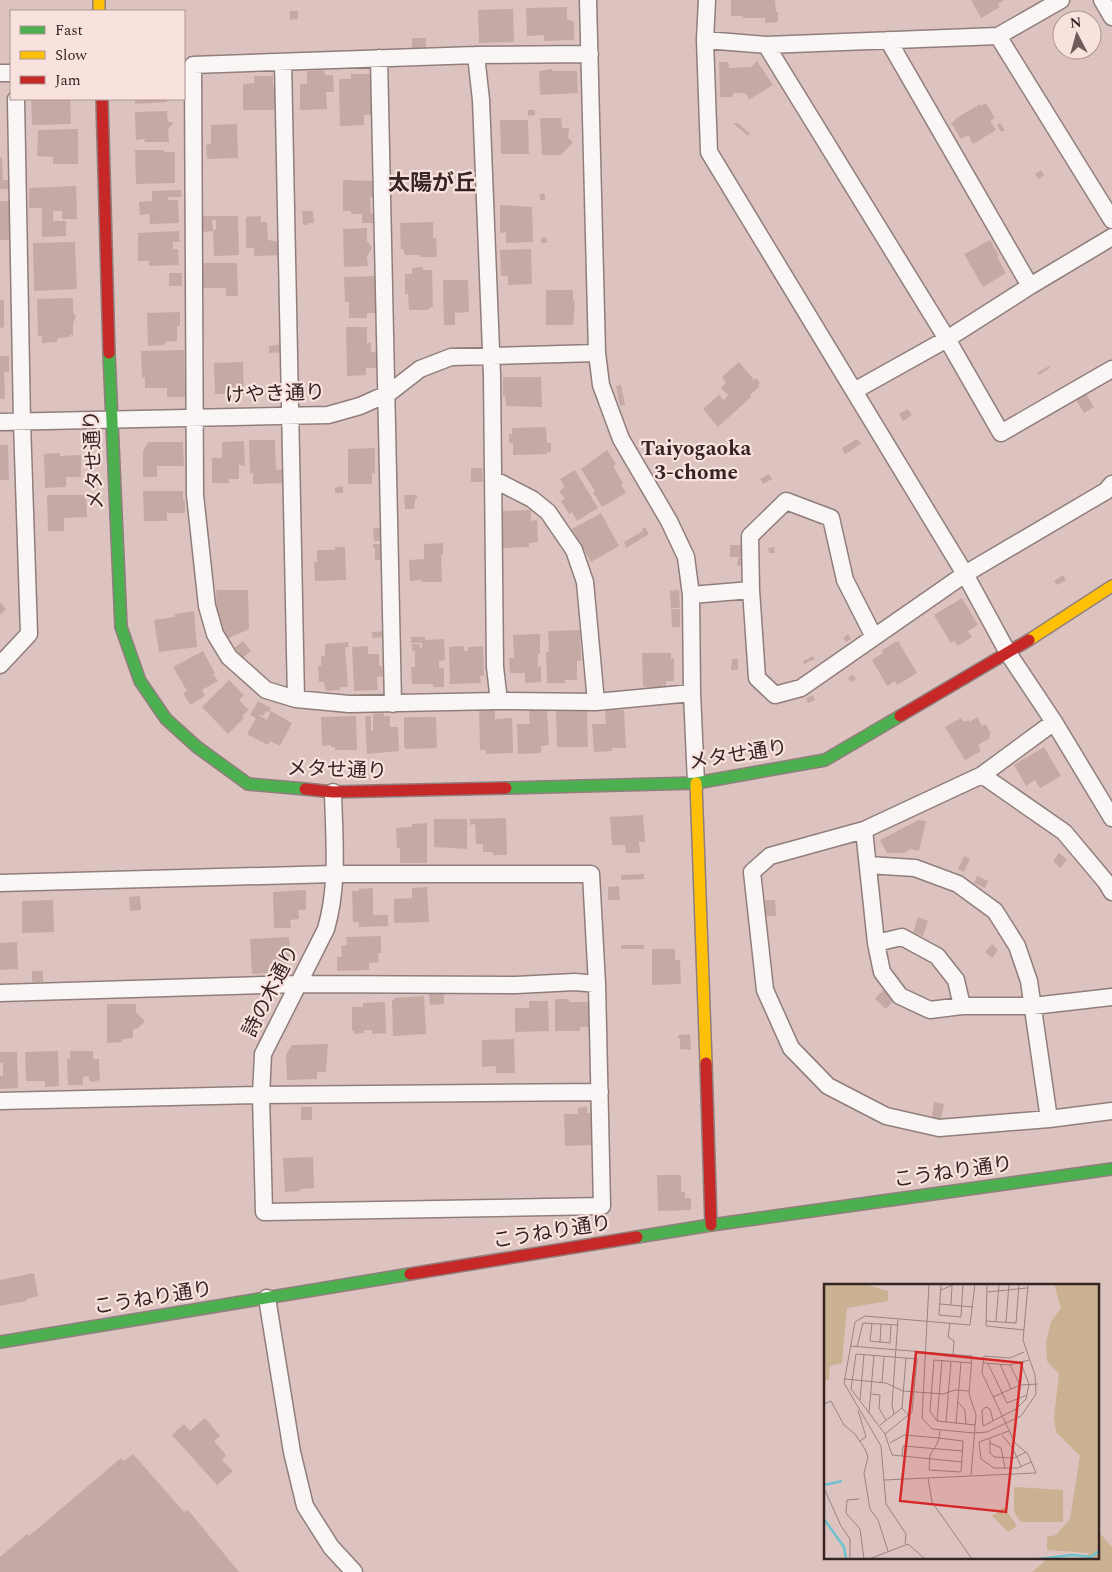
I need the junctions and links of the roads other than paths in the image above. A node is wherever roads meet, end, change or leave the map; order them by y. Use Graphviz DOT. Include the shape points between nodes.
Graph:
graph roads {
  1 [pos="588,0"];
  2 [pos="707,0"];
  3 [pos="1061,0"];
  4 [pos="1102,0"];
  5 [pos="1112,17"];
  6 [pos="998,36"];
  7 [pos="706,40"];
  8 [pos="888,40"];
  9 [pos="766,45"];
  10 [pos="590,54"];
  11 [pos="476,55"];
  12 [pos="379,58"];
  13 [pos="283,62"];
  14 [pos="16,100"];
  15 [pos="102,100"];
  16 [pos="1112,220"];
  17 [pos="1112,237"];
  18 [pos="1030,286"];
  19 [pos="947,339"];
  20 [pos="597,353"];
  21 [pos="491,355"];
  22 [pos="1112,370"];
  23 [pos="854,391"];
  24 [pos="386,394"];
  25 [pos="194,417"];
  26 [pos="290,417"];
  27 [pos="111,419"];
  28 [pos="0,422"];
  29 [pos="22,422"];
  30 [pos="493,480"];
  31 [pos="1112,484"];
  32 [pos="965,574"];
  33 [pos="1112,586"];
  34 [pos="751,590"];
  35 [pos="691,595"];
  36 [pos="874,637"];
  37 [pos="1008,653"];
  38 [pos="0,665"];
  39 [pos="692,693"];
  40 [pos="296,699"];
  41 [pos="499,701"];
  42 [pos="596,702"];
  43 [pos="394,704"];
  44 [pos="1054,722"];
  45 [pos="982,775"];
  46 [pos="696,783"];
  47 [pos="333,792"];
  48 [pos="1112,818"];
  49 [pos="864,830"];
  50 [pos="868,865"];
  51 [pos="334,874"];
  52 [pos="0,883"];
  53 [pos="1112,892"];
  54 [pos="876,943"];
  55 [pos="299,984"];
  56 [pos="597,984"];
  57 [pos="0,993"];
  58 [pos="1112,997"];
  59 [pos="962,1006"];
  60 [pos="1034,1006"];
  61 [pos="600,1092"];
  62 [pos="261,1095"];
  63 [pos="0,1101"];
  64 [pos="1112,1111"];
  65 [pos="1049,1119"];
  66 [pos="1112,1169"];
  67 [pos="711,1225"];
  68 [pos="267,1298"];
  69 [pos="0,1342"];
  70 [pos="354,1572"];
  1 -- 10 [label="street"];
  2 -- 7 [label="street"];
  3 -- 6 [label="street"];
  4 -- 5 [label="street"];
  6 -- 8 [label="street"];
  6 -- 16 [label="street"];
  7 -- 9 [label="street"];
  7 -- 23 [label="street" via="709,152"];
  8 -- 9 [label="street"];
  8 -- 18 [label="street"];
  9 -- 19 [label="street"];
  10 -- 11 [label="street"];
  10 -- 20 [label="street"];
  11 -- 12 [label="street"];
  11 -- 21 [label="street" via="481,100"];
  12 -- 13 [label="street"];
  12 -- 24 [label="street"];
  13 -- 25 [label="street" via="193,65"];
  13 -- 26 [label="street"];
  14 -- 29 [label="street"];
  15 -- 27 [label="street, メタせ通り"];
  17 -- 18 [label="street"];
  18 -- 19 [label="street"];
  19 -- 22 [label="street" via="1001,432"];
  19 -- 23 [label="street"];
  20 -- 21 [label="street, けやき通り"];
  20 -- 35 [label="street" via="601,385 621,439 686,557"];
  21 -- 24 [label="street, けやき通り" via="451,356 420,369"];
  21 -- 30 [label="street"];
  23 -- 32 [label="street"];
  24 -- 26 [label="street, けやき通り" via="328,415"];
  24 -- 43 [label="street"];
  25 -- 26 [label="street, けやき通り"];
  25 -- 27 [label="street, けやき通り"];
  25 -- 40 [label="street" via="195,495 207,606 215,634 229,658 266,690"];
  26 -- 40 [label="street"];
  27 -- 29 [label="street, けやき通り"];
  27 -- 47 [label="street, メタせ通り" via="120,628 140,681 166,719 197,747 248,784"];
  28 -- 29 [label="street, けやき通り"];
  29 -- 38 [label="street" via="28,634"];
  30 -- 41 [label="street" via="495,667"];
  30 -- 42 [label="street" via="532,499 548,512 574,550 586,582"];
  31 -- 32 [label="street" via="1106,491"];
  32 -- 36 [label="street"];
  32 -- 37 [label="street"];
  33 -- 37 [label="street, メタせ通り"];
  34 -- 35 [label="street"];
  34 -- 36 [label="street" via="757,678 775,695 801,688"];
  34 -- 36 [label="street" via="750,536 786,501 831,518 844,580"];
  35 -- 39 [label="street"];
  37 -- 44 [label="street"];
  37 -- 46 [label="street, メタせ通り" via="825,760"];
  39 -- 42 [label="street"];
  39 -- 46 [label="street"];
  40 -- 43 [label="street"];
  41 -- 42 [label="street"];
  41 -- 43 [label="street"];
  44 -- 45 [label="street"];
  44 -- 48 [label="street"];
  45 -- 49 [label="street"];
  45 -- 53 [label="street" via="1064,832"];
  46 -- 47 [label="street, メタせ通り"];
  46 -- 67 [label="street"];
  47 -- 51 [label="street, 詩の木通り"];
  49 -- 50 [label="street"];
  49 -- 65 [label="street" via="770,856 752,872 765,990 791,1048 828,1086 886,1116 939,1128"];
  50 -- 54 [label="street"];
  50 -- 60 [label="street" via="915,868 958,884 995,911 1017,946"];
  51 -- 52 [label="street"];
  51 -- 55 [label="street, 詩の木通り" via="332,910 326,929"];
  51 -- 56 [label="street" via="591,874"];
  54 -- 59 [label="street" via="902,937 936,956 956,980"];
  54 -- 59 [label="street" via="882,972 900,996 930,1010"];
  55 -- 56 [label="street"];
  55 -- 57 [label="street"];
  55 -- 62 [label="street, 詩の木通り" via="263,1054"];
  56 -- 61 [label="street"];
  58 -- 60 [label="street"];
  59 -- 60 [label="street"];
  60 -- 65 [label="street"];
  61 -- 62 [label="street"];
  61 -- 62 [label="street, 詩の木通り" via="602,1206 264,1212"];
  62 -- 63 [label="street"];
  64 -- 65 [label="street"];
  66 -- 67 [label="street, こうねり通り"];
  67 -- 68 [label="street, こうねり通り"];
  68 -- 69 [label="street, こうねり通り"];
  68 -- 70 [label="street" via="292,1452 305,1506 331,1547"];
}
